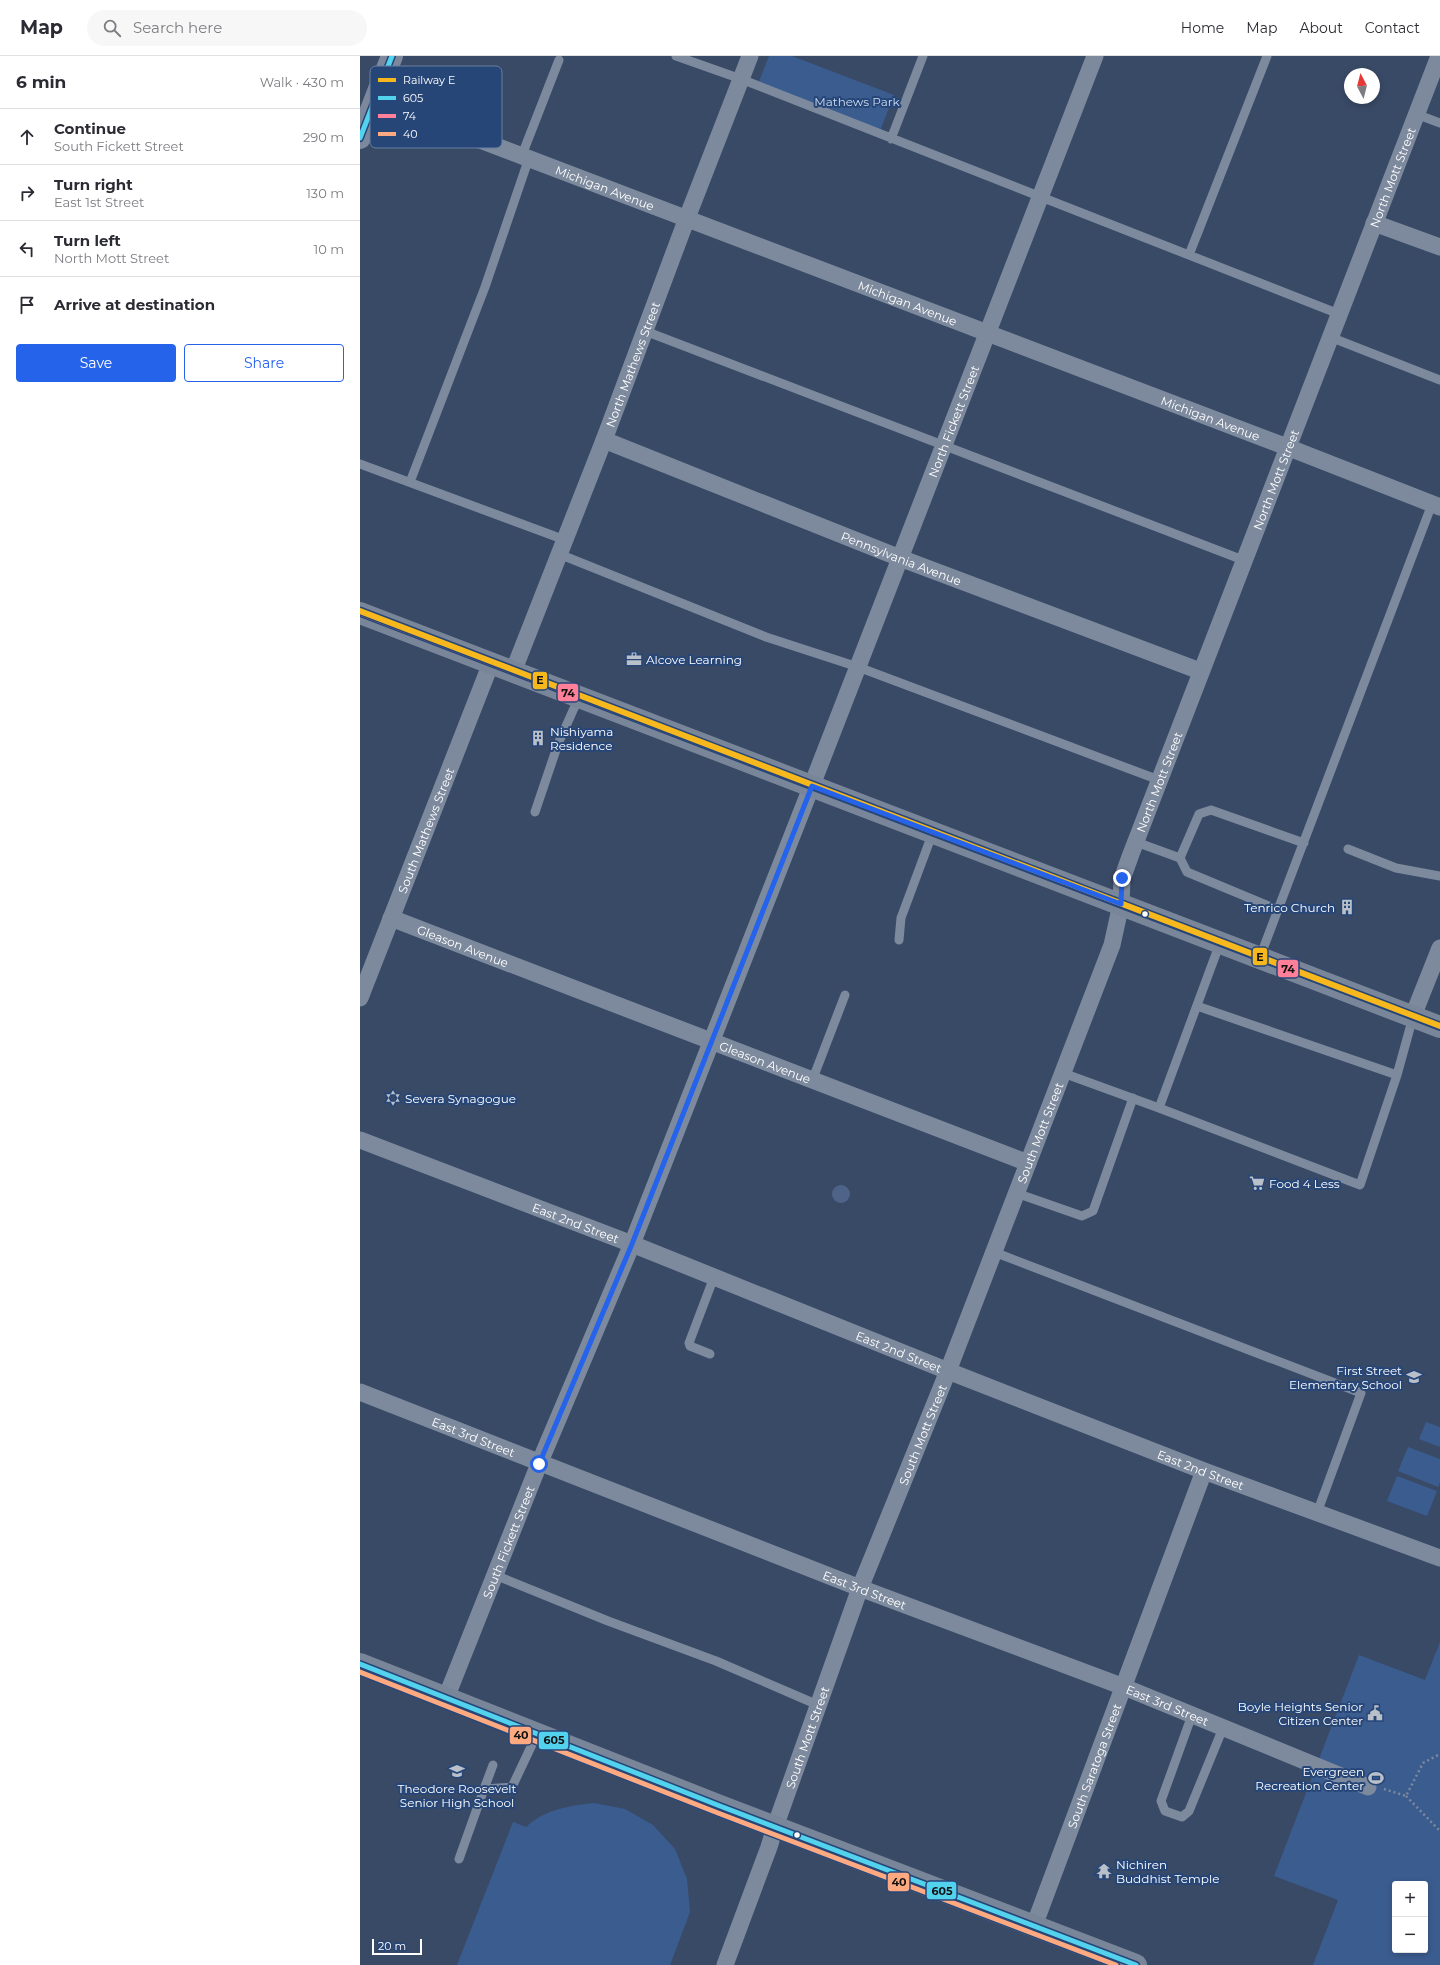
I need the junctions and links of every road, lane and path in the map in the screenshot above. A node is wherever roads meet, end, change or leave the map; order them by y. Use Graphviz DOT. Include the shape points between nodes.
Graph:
graph roads {
  1 [pos="392,56"];
  2 [pos="676,56"];
  3 [pos="750,56"];
  4 [pos="923,56"];
  5 [pos="1095,56"];
  6 [pos="1267,56"];
  7 [pos="1439,56"];
  8 [pos="559,60"];
  9 [pos="388,66"];
  10 [pos="741,79"];
  11 [pos="370,113"];
  12 [pos="1416,114"];
  13 [pos="1440,124"];
  14 [pos="360,138"];
  15 [pos="891,139"];
  16 [pos="502,148"];
  17 [pos="526,157"];
  18 [pos="1039,197"];
  19 [pos="686,218"];
  20 [pos="1374,223"];
  21 [pos="1440,247"];
  22 [pos="1189,255"];
  23 [pos="1339,314"];
  24 [pos="645,331"];
  25 [pos="986,332"];
  26 [pos="1330,337"];
  27 [pos="1440,380"];
  28 [pos="604,440"];
  29 [pos="943,445"];
  30 [pos="1287,447"];
  31 [pos="360,464"];
  32 [pos="410,482"];
  33 [pos="1436,505"];
  34 [pos="562,547"];
  35 [pos="900,558"];
  36 [pos="1243,560"];
  37 [pos="360,614"];
  38 [pos="491,663"];
  39 [pos="858,668"];
  40 [pos="1200,671"];
  41 [pos="513,672"];
  42 [pos="579,697"];
  43 [pos="1159,780"];
  44 [pos="812,786"];
  45 [pos="535,812"];
  46 [pos="933,832"];
  47 [pos="1136,842"];
  48 [pos="1304,843"];
  49 [pos="1348,849"];
  50 [pos="1180,858"];
  51 [pos="1440,876"];
  52 [pos="1121,904"];
  53 [pos="1278,910"];
  54 [pos="391,918"];
  55 [pos="899,940"];
  56 [pos="1220,942"];
  57 [pos="1440,948"];
  58 [pos="1260,957"];
  59 [pos="845,995"];
  60 [pos="360,998"];
  61 [pos="1197,1006"];
  62 [pos="1414,1016"];
  63 [pos="1440,1027"];
  64 [pos="710,1042"];
  65 [pos="1063,1073"];
  66 [pos="1397,1075"];
  67 [pos="812,1081"];
  68 [pos="1133,1098"];
  69 [pos="1159,1108"];
  70 [pos="360,1140"];
  71 [pos="1028,1163"];
  72 [pos="1016,1193"];
  73 [pos="632,1244"];
  74 [pos="994,1252"];
  75 [pos="714,1277"];
  76 [pos="710,1354"];
  77 [pos="948,1371"];
  78 [pos="360,1392"];
  79 [pos="539,1464"];
  80 [pos="1204,1470"];
  81 [pos="1317,1513"];
  82 [pos="1440,1558"];
  83 [pos="495,1575"];
  84 [pos="860,1588"];
  85 [pos="360,1664"];
  86 [pos="1124,1687"];
  87 [pos="446,1698"];
  88 [pos="818,1705"];
  89 [pos="1192,1715"];
  90 [pos="1223,1728"];
  91 [pos="537,1734"];
  92 [pos="1440,1754"];
  93 [pos="493,1765"];
  94 [pos="1376,1788"];
  95 [pos="484,1789"];
  96 [pos="1406,1796"];
  97 [pos="775,1827"];
  98 [pos="1440,1831"];
  99 [pos="459,1859"];
  100 [pos="1034,1926"];
  101 [pos="725,1965"];
  102 [pos="1136,1965"];
  1 -- 9 [label="main road"];
  2 -- 10 [label="lane"];
  3 -- 10 [label="street, North Mathews Street"];
  4 -- 15 [label="lane"];
  5 -- 18 [label="street, North Fickett Street"];
  6 -- 22 [label="lane"];
  7 -- 12 [label="street, North Mott Street"];
  8 -- 17 [label="lane"];
  10 -- 15 [label="lane"];
  10 -- 19 [label="street, North Mathews Street"];
  11 -- 14 [label="main road"];
  12 -- 13 [label="lane"];
  12 -- 20 [label="street, North Mott Street"];
  15 -- 18 [label="lane"];
  16 -- 17 [label="street, Michigan Avenue"];
  17 -- 19 [label="street, Michigan Avenue"];
  17 -- 32 [label="lane" via="484,287"];
  18 -- 22 [label="lane"];
  18 -- 25 [label="street, North Fickett Street"];
  19 -- 24 [label="street, North Mathews Street"];
  19 -- 25 [label="street, Michigan Avenue"];
  20 -- 21 [label="street"];
  20 -- 23 [label="street, North Mott Street"];
  22 -- 23 [label="lane"];
  23 -- 26 [label="street, North Mott Street"];
  24 -- 28 [label="street, North Mathews Street"];
  24 -- 29 [label="lane"];
  25 -- 29 [label="street, North Fickett Street"];
  25 -- 30 [label="street, Michigan Avenue"];
  26 -- 27 [label="lane"];
  26 -- 30 [label="street, North Mott Street"];
  28 -- 34 [label="street, North Mathews Street"];
  28 -- 35 [label="street, Pennsylvania Avenue"];
  29 -- 35 [label="street, North Fickett Street"];
  29 -- 36 [label="lane"];
  30 -- 33 [label="street, Michigan Avenue"];
  30 -- 36 [label="street, North Mott Street"];
  31 -- 32 [label="lane"];
  32 -- 34 [label="lane"];
  33 -- 48 [label="lane"];
  34 -- 39 [label="lane" via="766,637"];
  34 -- 41 [label="street, North Mathews Street"];
  35 -- 39 [label="street, North Fickett Street"];
  35 -- 40 [label="street, Pennsylvania Avenue"];
  36 -- 40 [label="street, North Mott Street"];
  37 -- 38 [label="street"];
  38 -- 41 [label="street"];
  38 -- 54 [label="street, South Mathews Street"];
  39 -- 43 [label="lane"];
  39 -- 44 [label="street, North Fickett Street"];
  40 -- 43 [label="street, North Mott Street"];
  41 -- 42 [label="street"];
  42 -- 44 [label="street"];
  42 -- 45 [label="lane" via="558,744"];
  43 -- 47 [label="street, North Mott Street"];
  44 -- 46 [label="street"];
  44 -- 64 [label="street, South Fickett Street"];
  46 -- 52 [label="street"];
  46 -- 55 [label="lane" via="900,918"];
  47 -- 50 [label="lane"];
  47 -- 52 [label="street, North Mott Street" via="1122,878"];
  48 -- 50 [label="lane" via="1211,810 1199,814"];
  48 -- 53 [label="lane"];
  49 -- 51 [label="lane" via="1396,868"];
  50 -- 53 [label="lane" via="1187,872"];
  52 -- 56 [label="street"];
  52 -- 65 [label="street, South Mott Street" via="1112,944"];
  53 -- 58 [label="lane"];
  54 -- 60 [label="street, South Mathews Street"];
  54 -- 64 [label="street, Gleason Avenue"];
  56 -- 58 [label="street"];
  56 -- 61 [label="lane"];
  57 -- 62 [label="street"];
  58 -- 62 [label="street"];
  59 -- 67 [label="lane"];
  61 -- 66 [label="lane"];
  61 -- 69 [label="lane"];
  62 -- 63 [label="street"];
  62 -- 66 [label="lane"];
  64 -- 67 [label="street, Gleason Avenue"];
  64 -- 73 [label="street, South Fickett Street"];
  65 -- 68 [label="lane"];
  65 -- 71 [label="street, South Mott Street"];
  66 -- 69 [label="lane" via="1360,1185"];
  67 -- 71 [label="street, Gleason Avenue"];
  68 -- 69 [label="lane"];
  68 -- 72 [label="lane" via="1093,1211 1082,1216"];
  70 -- 73 [label="street, East 2nd Street"];
  71 -- 72 [label="street, South Mott Street"];
  72 -- 74 [label="street, South Mott Street"];
  73 -- 75 [label="street, East 2nd Street"];
  73 -- 79 [label="street, South Fickett Street"];
  74 -- 77 [label="street, South Mott Street"];
  74 -- 81 [label="lane" via="1361,1393"];
  75 -- 76 [label="lane" via="689,1342 690,1346"];
  75 -- 77 [label="street, East 2nd Street"];
  77 -- 80 [label="street, East 2nd Street"];
  77 -- 84 [label="street, South Mott Street"];
  78 -- 79 [label="street, East 3rd Street"];
  79 -- 83 [label="street, South Fickett Street"];
  79 -- 84 [label="street, East 3rd Street"];
  80 -- 81 [label="street, East 2nd Street"];
  80 -- 86 [label="street, South Saratoga Street"];
  81 -- 82 [label="street, East 2nd Street"];
  83 -- 87 [label="street, South Fickett Street"];
  83 -- 88 [label="lane" via="716,1661"];
  84 -- 86 [label="street, East 3rd Street"];
  84 -- 88 [label="street, South Mott Street"];
  85 -- 87 [label="street"];
  86 -- 89 [label="street, East 3rd Street"];
  86 -- 100 [label="street, South Saratoga Street"];
  87 -- 91 [label="street"];
  88 -- 97 [label="street, South Mott Street"];
  89 -- 90 [label="street, East 3rd Street"];
  89 -- 90 [label="lane" via="1161,1801 1165,1811 1182,1817 1189,1811"];
  90 -- 94 [label="street, East 3rd Street"];
  91 -- 95 [label="lane" via="512,1788"];
  91 -- 97 [label="street"];
  92 -- 96 [label="path" via="1423,1763"];
  93 -- 95 [label="lane"];
  94 -- 96 [label="path"];
  95 -- 99 [label="lane"];
  96 -- 98 [label="path"];
  97 -- 100 [label="street"];
  97 -- 101 [label="street, South Mott Street"];
  100 -- 102 [label="street"];
}
